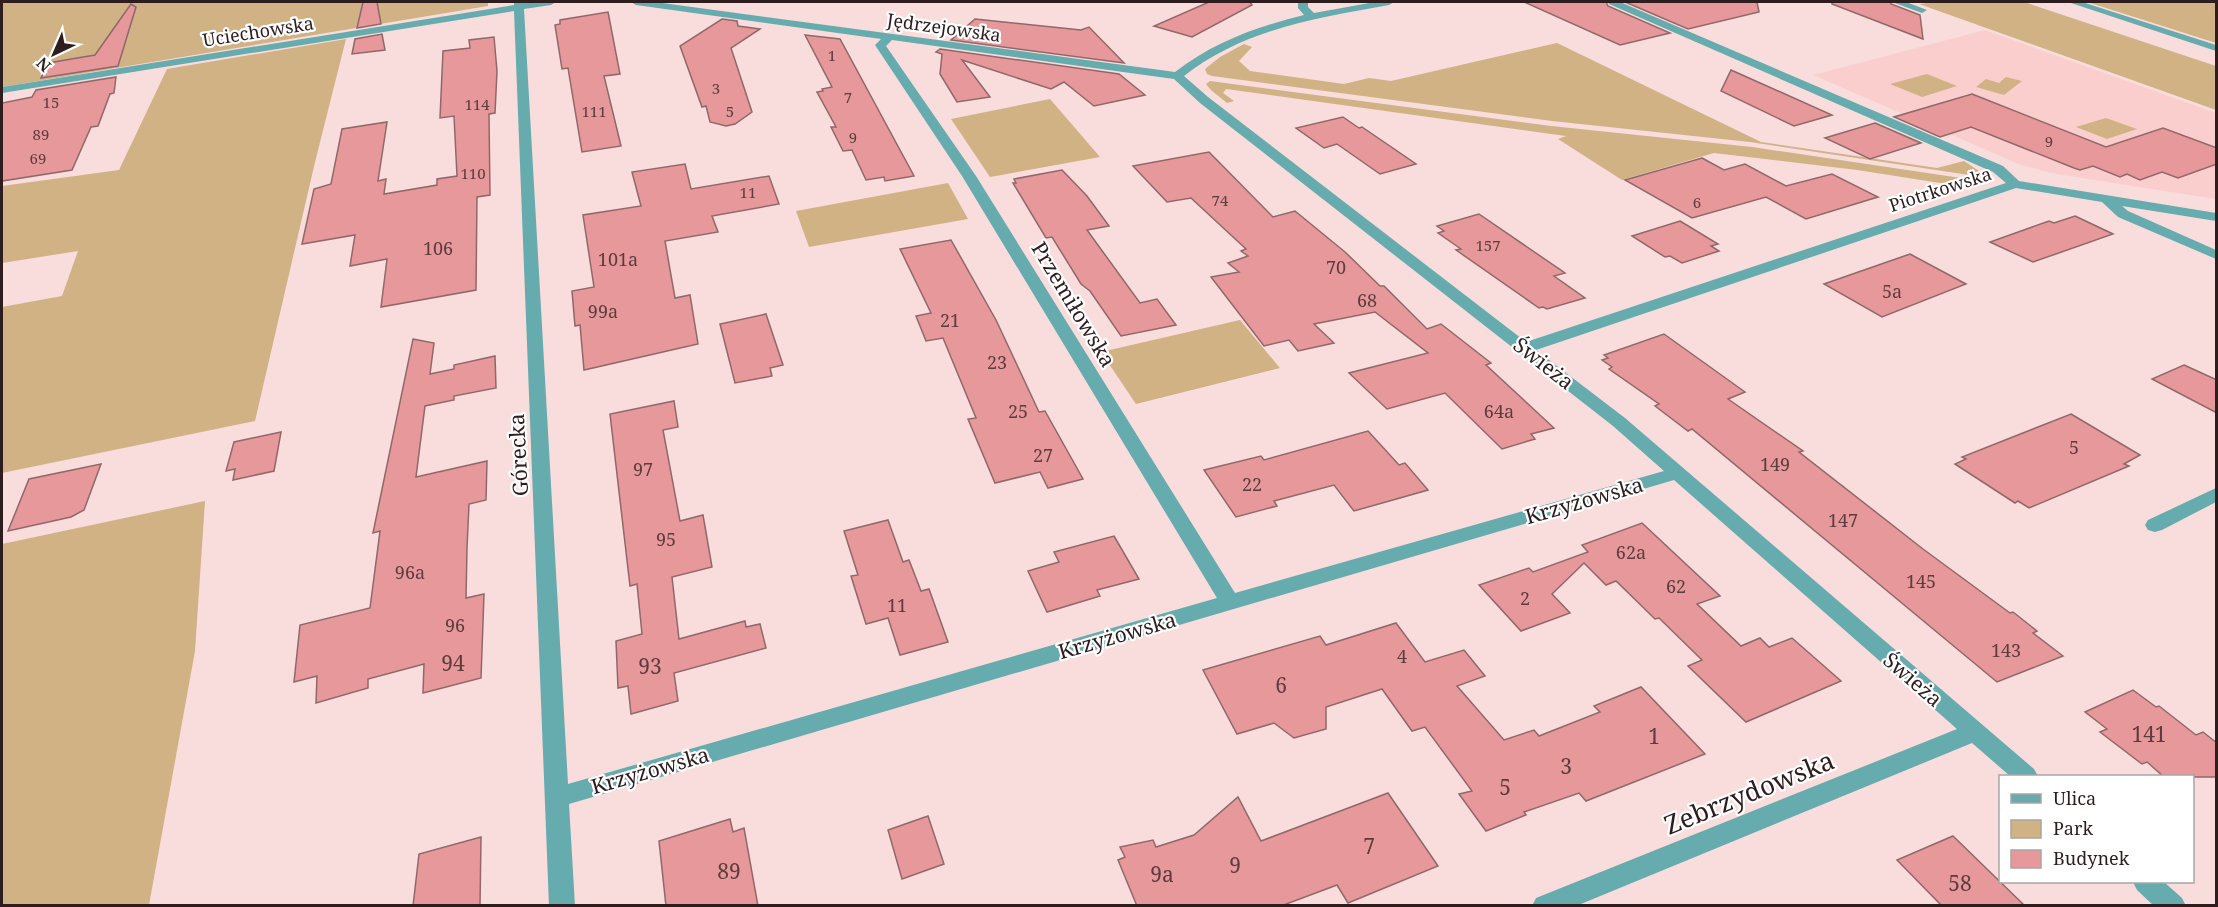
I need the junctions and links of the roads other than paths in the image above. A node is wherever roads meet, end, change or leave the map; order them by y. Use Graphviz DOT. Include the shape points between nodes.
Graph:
graph roads {
  1 [pos="551,2"];
  2 [pos="636,2"];
  3 [pos="1303,2"];
  4 [pos="1389,2"];
  5 [pos="1613,2"];
  6 [pos="1897,2"];
  7 [pos="2073,2"];
  8 [pos="519,3"];
  9 [pos="681,4"];
  10 [pos="1922,10"];
  11 [pos="1312,17"];
  12 [pos="890,36"];
  13 [pos="2217,48"];
  14 [pos="1177,76"];
  15 [pos="2,90"];
  16 [pos="2015,184"];
  17 [pos="2106,199"];
  18 [pos="2217,218"];
  19 [pos="2217,255"];
  20 [pos="1525,348"];
  21 [pos="1677,473"];
  22 [pos="2217,494"];
  23 [pos="2155,525"];
  24 [pos="1230,602"];
  25 [pos="1974,732"];
  26 [pos="2024,775"];
  27 [pos="557,797"];
  28 [pos="2147,883"];
  29 [pos="562,906"];
  30 [pos="1545,906"];
  31 [pos="2173,906"];
  1 -- 8 [label="street"];
  2 -- 9 [label="street, Jędrzejowska"];
  3 -- 11 [label="street" via="1303,8"];
  4 -- 11 [label="street"];
  5 -- 16 [label="street, Piotrkowska" via="1998,169"];
  6 -- 10 [label="street"];
  7 -- 13 [label="street"];
  8 -- 15 [label="street, Uciechowska"];
  8 -- 27 [label="street, Górecka"];
  9 -- 12 [label="street, Jędrzejowska"];
  11 -- 14 [label="street" via="1244,34 1203,56"];
  12 -- 14 [label="street, Jędrzejowska"];
  12 -- 24 [label="street, Przemiłowska" via="880,45 969,176"];
  14 -- 20 [label="street, Świeża"];
  16 -- 17 [label="street"];
  16 -- 20 [label="street, Piotrkowska"];
  17 -- 18 [label="street"];
  17 -- 19 [label="street" via="2123,214"];
  20 -- 21 [label="street, Świeża"];
  21 -- 24 [label="street, Krzyżowska"];
  21 -- 25 [label="street, Świeża"];
  22 -- 23 [label="street"];
  24 -- 27 [label="street, Krzyżowska"];
  25 -- 26 [label="street, Świeża"];
  25 -- 30 [label="street, Zebrzydowska"];
  27 -- 29 [label="street, Górecka"];
  28 -- 31 [label="street"];
}
